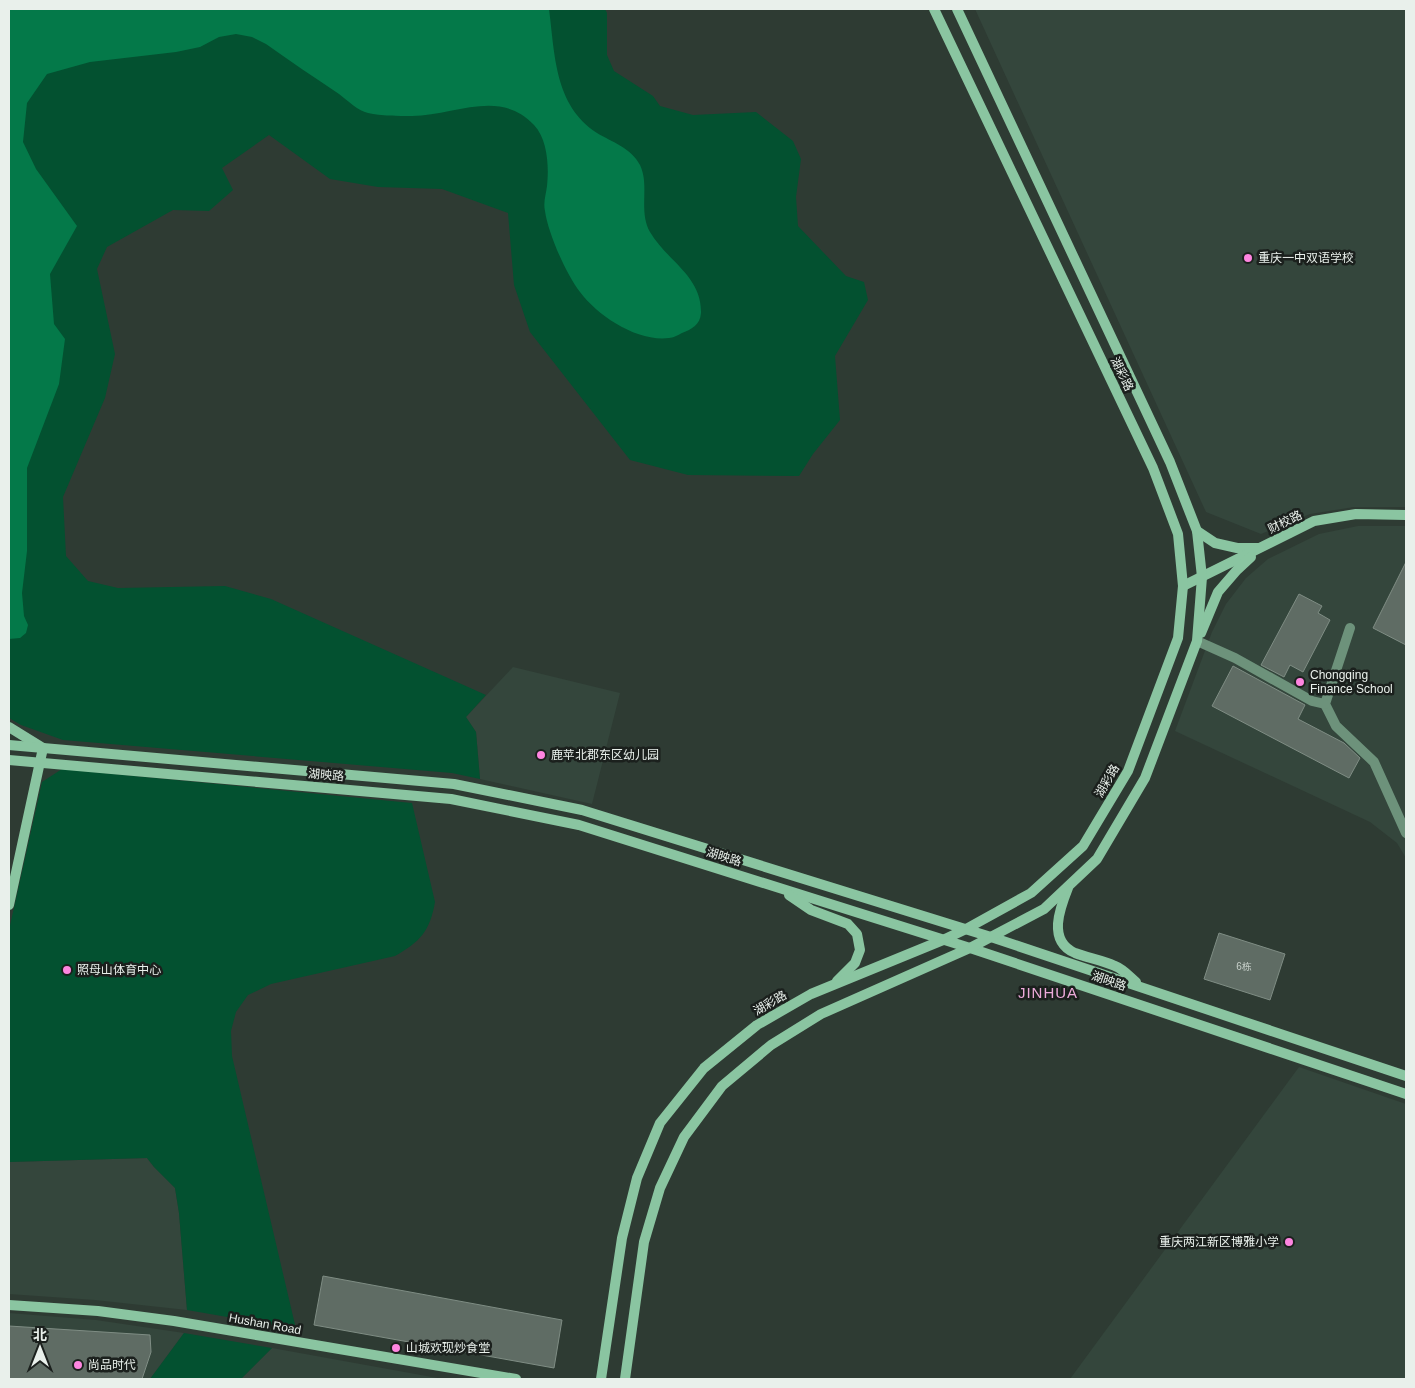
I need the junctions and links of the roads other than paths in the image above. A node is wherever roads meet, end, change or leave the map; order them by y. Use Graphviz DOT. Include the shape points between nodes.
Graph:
graph roads {
  1 [pos="934,9"];
  2 [pos="957,9"];
  3 [pos="1406,515"];
  4 [pos="1197,531"];
  5 [pos="1261,548"];
  6 [pos="1202,577"];
  7 [pos="1183,586"];
  8 [pos="1350,628"];
  9 [pos="1197,641"];
  10 [pos="1325,704"];
  11 [pos="9,727"];
  12 [pos="9,746"];
  13 [pos="44,748"];
  14 [pos="9,760"];
  15 [pos="40,762"];
  16 [pos="1406,833"];
  17 [pos="1069,886"];
  18 [pos="778,887"];
  19 [pos="9,905"];
  20 [pos="966,929"];
  21 [pos="991,937"];
  22 [pos="943,940"];
  23 [pos="970,948"];
  24 [pos="833,985"];
  25 [pos="1143,988"];
  26 [pos="1406,1076"];
  27 [pos="1406,1094"];
  28 [pos="9,1305"];
  29 [pos="516,1379"];
  30 [pos="601,1379"];
  31 [pos="625,1379"];
  1 -- 7 [label="main road, 湖彩路" via="1153,468 1178,534"];
  2 -- 4 [label="main road, 湖彩路" via="1170,462"];
  3 -- 5 [label="main road, 财校路" via="1356,514 1314,522"];
  4 -- 5 [label="main road" via="1215,543 1237,548"];
  4 -- 6 [label="main road, 湖彩路"];
  5 -- 6 [label="main road, 财校路"];
  5 -- 9 [label="main road" via="1218,592"];
  6 -- 7 [label="main road, 财校路"];
  6 -- 9 [label="main road, 湖彩路"];
  7 -- 20 [label="main road, 湖彩路" via="1178,638 1128,770 1083,846 1031,893"];
  8 -- 10 [label="street"];
  9 -- 10 [label="street" via="1235,658 1312,702"];
  9 -- 17 [label="main road, 湖彩路" via="1145,778 1097,859"];
  10 -- 16 [label="street" via="1336,726 1374,762"];
  11 -- 13 [label="main road"];
  12 -- 13 [label="main road, 湖映路"];
  13 -- 15 [label="main road"];
  13 -- 20 [label="main road, 湖映路" via="454,784 582,810"];
  14 -- 15 [label="main road, 湖映路"];
  15 -- 18 [label="main road, 湖映路" via="451,799 579,825"];
  15 -- 19 [label="main road"];
  17 -- 21 [label="main road, 湖彩路" via="1044,909"];
  17 -- 25 [label="main road" via="1058,914 1062,942 1073,952 1116,966"];
  18 -- 22 [label="main road, 湖映路"];
  18 -- 24 [label="main road" via="811,910 848,924 858,934 860,950 855,963"];
  20 -- 21 [label="main road, 湖映路"];
  20 -- 22 [label="main road, 湖彩路"];
  21 -- 23 [label="main road, 湖彩路"];
  21 -- 25 [label="main road, 湖映路"];
  22 -- 23 [label="main road, 湖映路"];
  22 -- 24 [label="main road, 湖彩路"];
  23 -- 27 [label="main road, 湖映路"];
  23 -- 31 [label="main road, 湖彩路" via="821,1014 771,1044 722,1086 684,1137 660,1188 644,1242"];
  24 -- 30 [label="main road, 湖彩路" via="811,994 749,1031 704,1068 660,1123 637,1178 622,1238"];
  25 -- 26 [label="main road, 湖映路"];
  28 -- 29 [label="main road, Hushan Road" via="98,1311 174,1321"];
}
